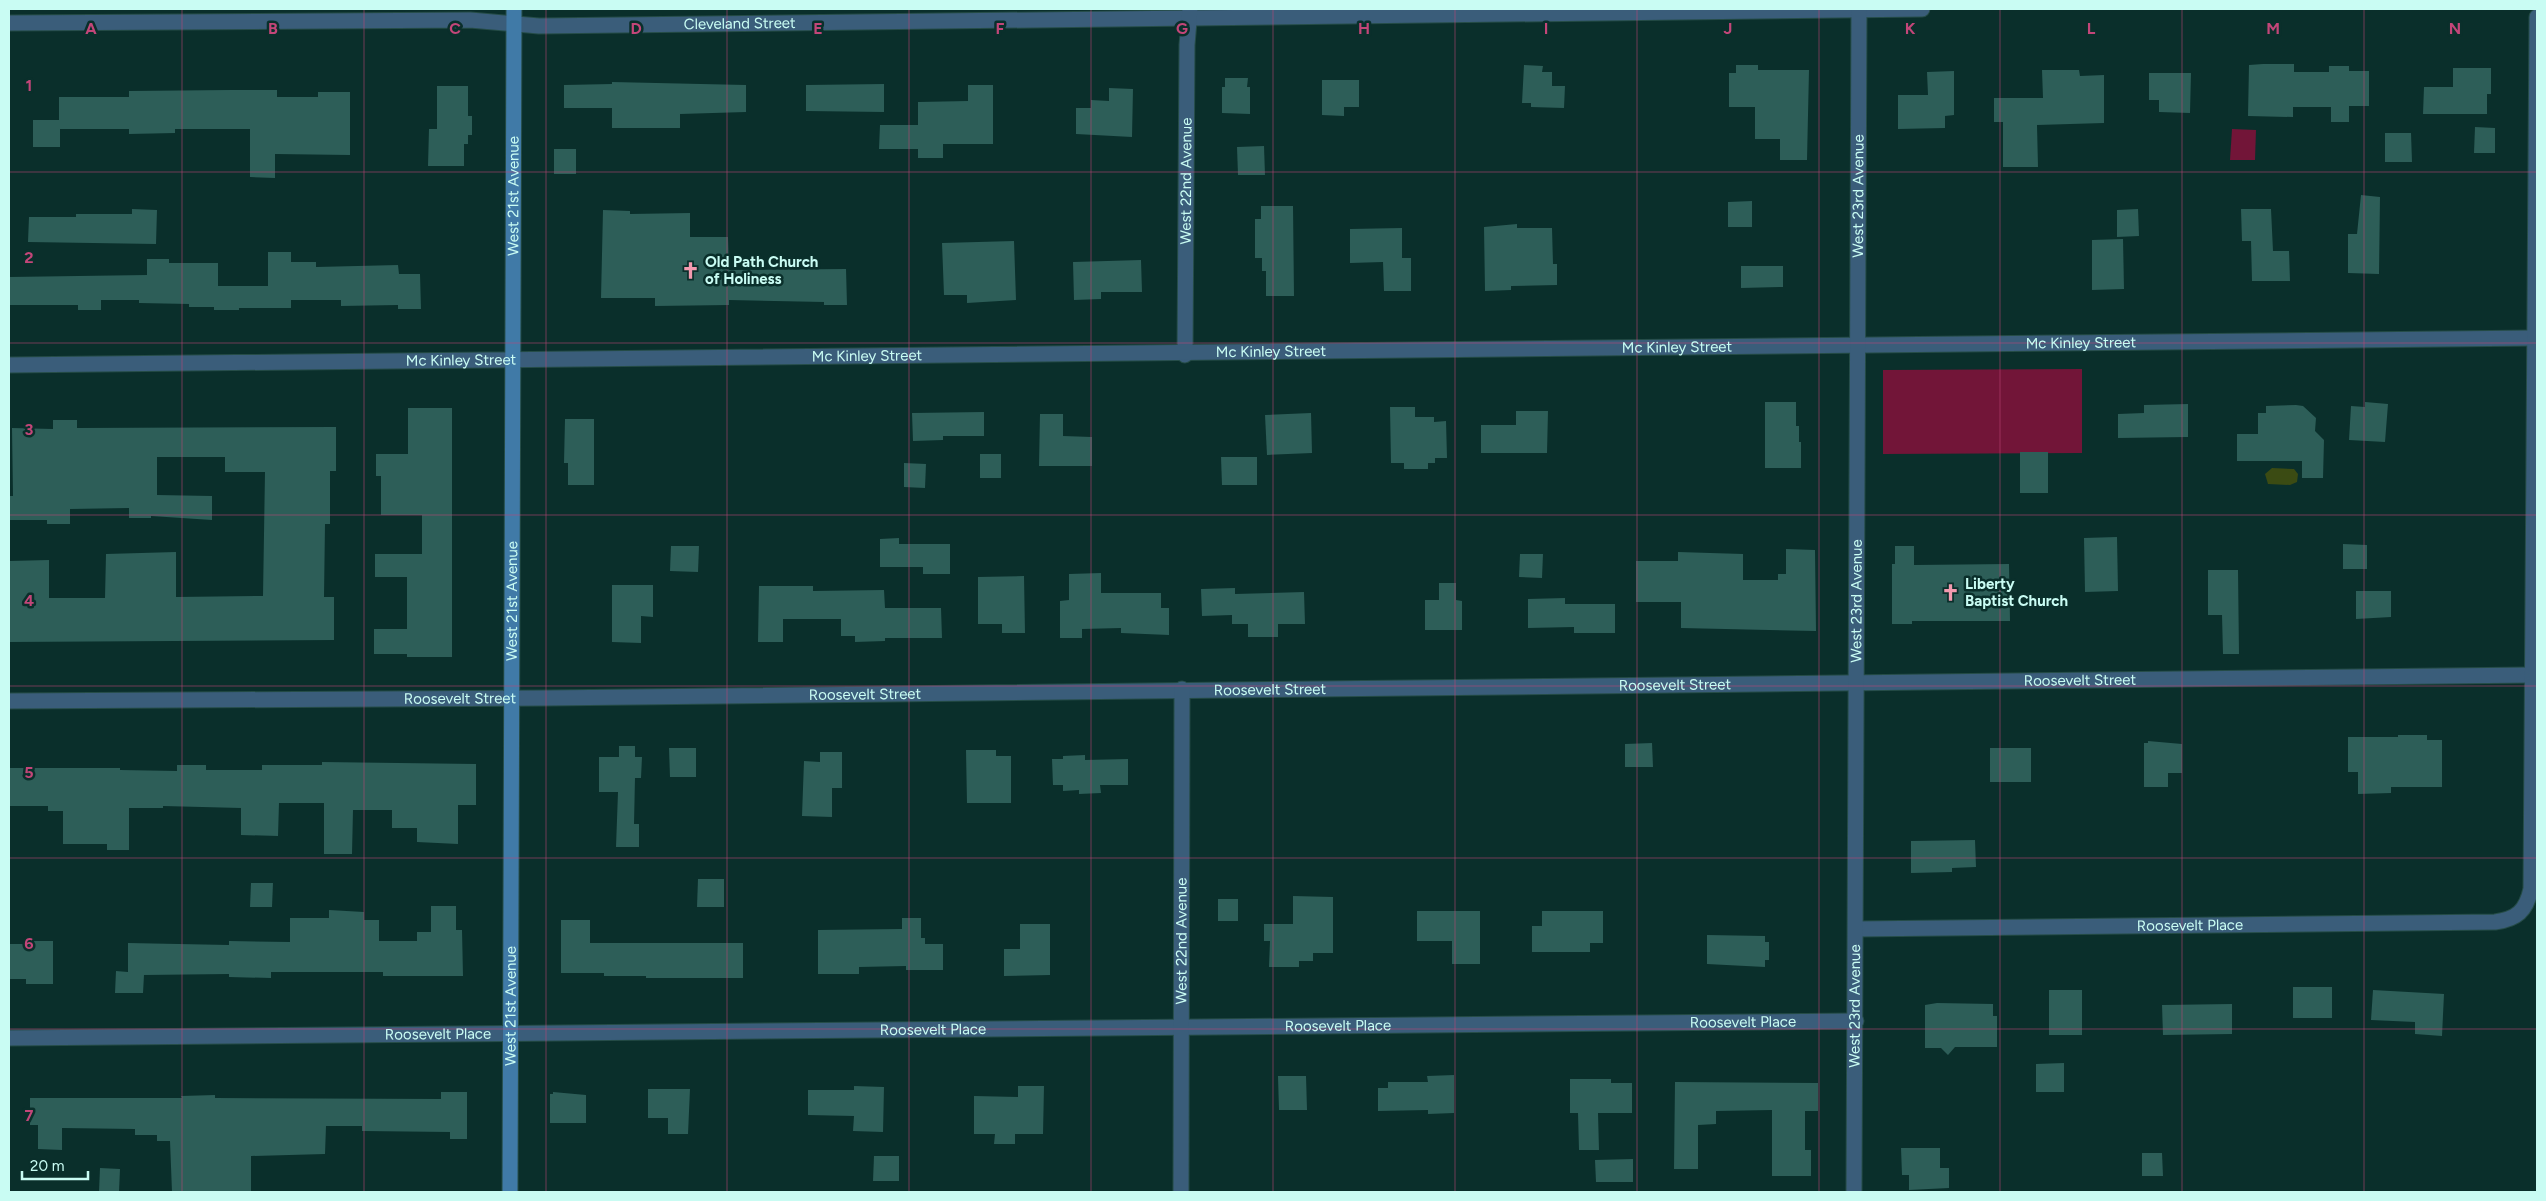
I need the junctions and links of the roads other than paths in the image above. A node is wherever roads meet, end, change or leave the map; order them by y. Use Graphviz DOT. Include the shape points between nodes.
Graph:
graph roads {
  1 [pos="1859,9"];
  2 [pos="1922,9"];
  3 [pos="1190,13"];
  4 [pos="176,15"];
  5 [pos="514,16"];
  6 [pos="2537,17"];
  7 [pos="9,23"];
  8 [pos="2534,338"];
  9 [pos="1858,346"];
  10 [pos="1185,354"];
  11 [pos="512,361"];
  12 [pos="9,366"];
  13 [pos="2531,675"];
  14 [pos="1856,682"];
  15 [pos="1182,689"];
  16 [pos="512,697"];
  17 [pos="9,701"];
  18 [pos="1856,929"];
  19 [pos="1856,1021"];
  20 [pos="1182,1028"];
  21 [pos="511,1035"];
  22 [pos="9,1038"];
  23 [pos="510,1192"];
  24 [pos="1181,1192"];
  25 [pos="1854,1192"];
  1 -- 2 [label="street, Cleveland Street"];
  1 -- 3 [label="street, Cleveland Street"];
  1 -- 9 [label="street, West 23rd Avenue"];
  3 -- 5 [label="street, Cleveland Street" via="539,26"];
  3 -- 10 [label="street, West 22nd Avenue" via="1187,45"];
  4 -- 5 [label="street, Cleveland Street" via="470,20"];
  4 -- 7 [label="street, Cleveland Street"];
  5 -- 11 [label="street, West 21st Avenue"];
  6 -- 8 [label="street"];
  8 -- 9 [label="street, Mc Kinley Street"];
  8 -- 13 [label="street"];
  9 -- 10 [label="street, Mc Kinley Street"];
  9 -- 14 [label="street, West 23rd Avenue"];
  10 -- 11 [label="street, Mc Kinley Street"];
  11 -- 12 [label="street, Mc Kinley Street"];
  11 -- 16 [label="street, West 21st Avenue"];
  13 -- 14 [label="street, Roosevelt Street"];
  13 -- 18 [label="street, Roosevelt Place" via="2531,889 2528,904 2521,914 2509,920"];
  14 -- 15 [label="street, Roosevelt Street"];
  14 -- 18 [label="street, West 23rd Avenue"];
  15 -- 16 [label="street, Roosevelt Street"];
  15 -- 20 [label="street, West 22nd Avenue"];
  16 -- 17 [label="street, Roosevelt Street"];
  16 -- 21 [label="street, West 21st Avenue"];
  18 -- 19 [label="street, West 23rd Avenue"];
  19 -- 20 [label="street, Roosevelt Place"];
  19 -- 25 [label="street, West 23rd Avenue"];
  20 -- 21 [label="street, Roosevelt Place"];
  20 -- 24 [label="street, West 22nd Avenue"];
  21 -- 22 [label="street, Roosevelt Place"];
  21 -- 23 [label="street, West 21st Avenue"];
}
